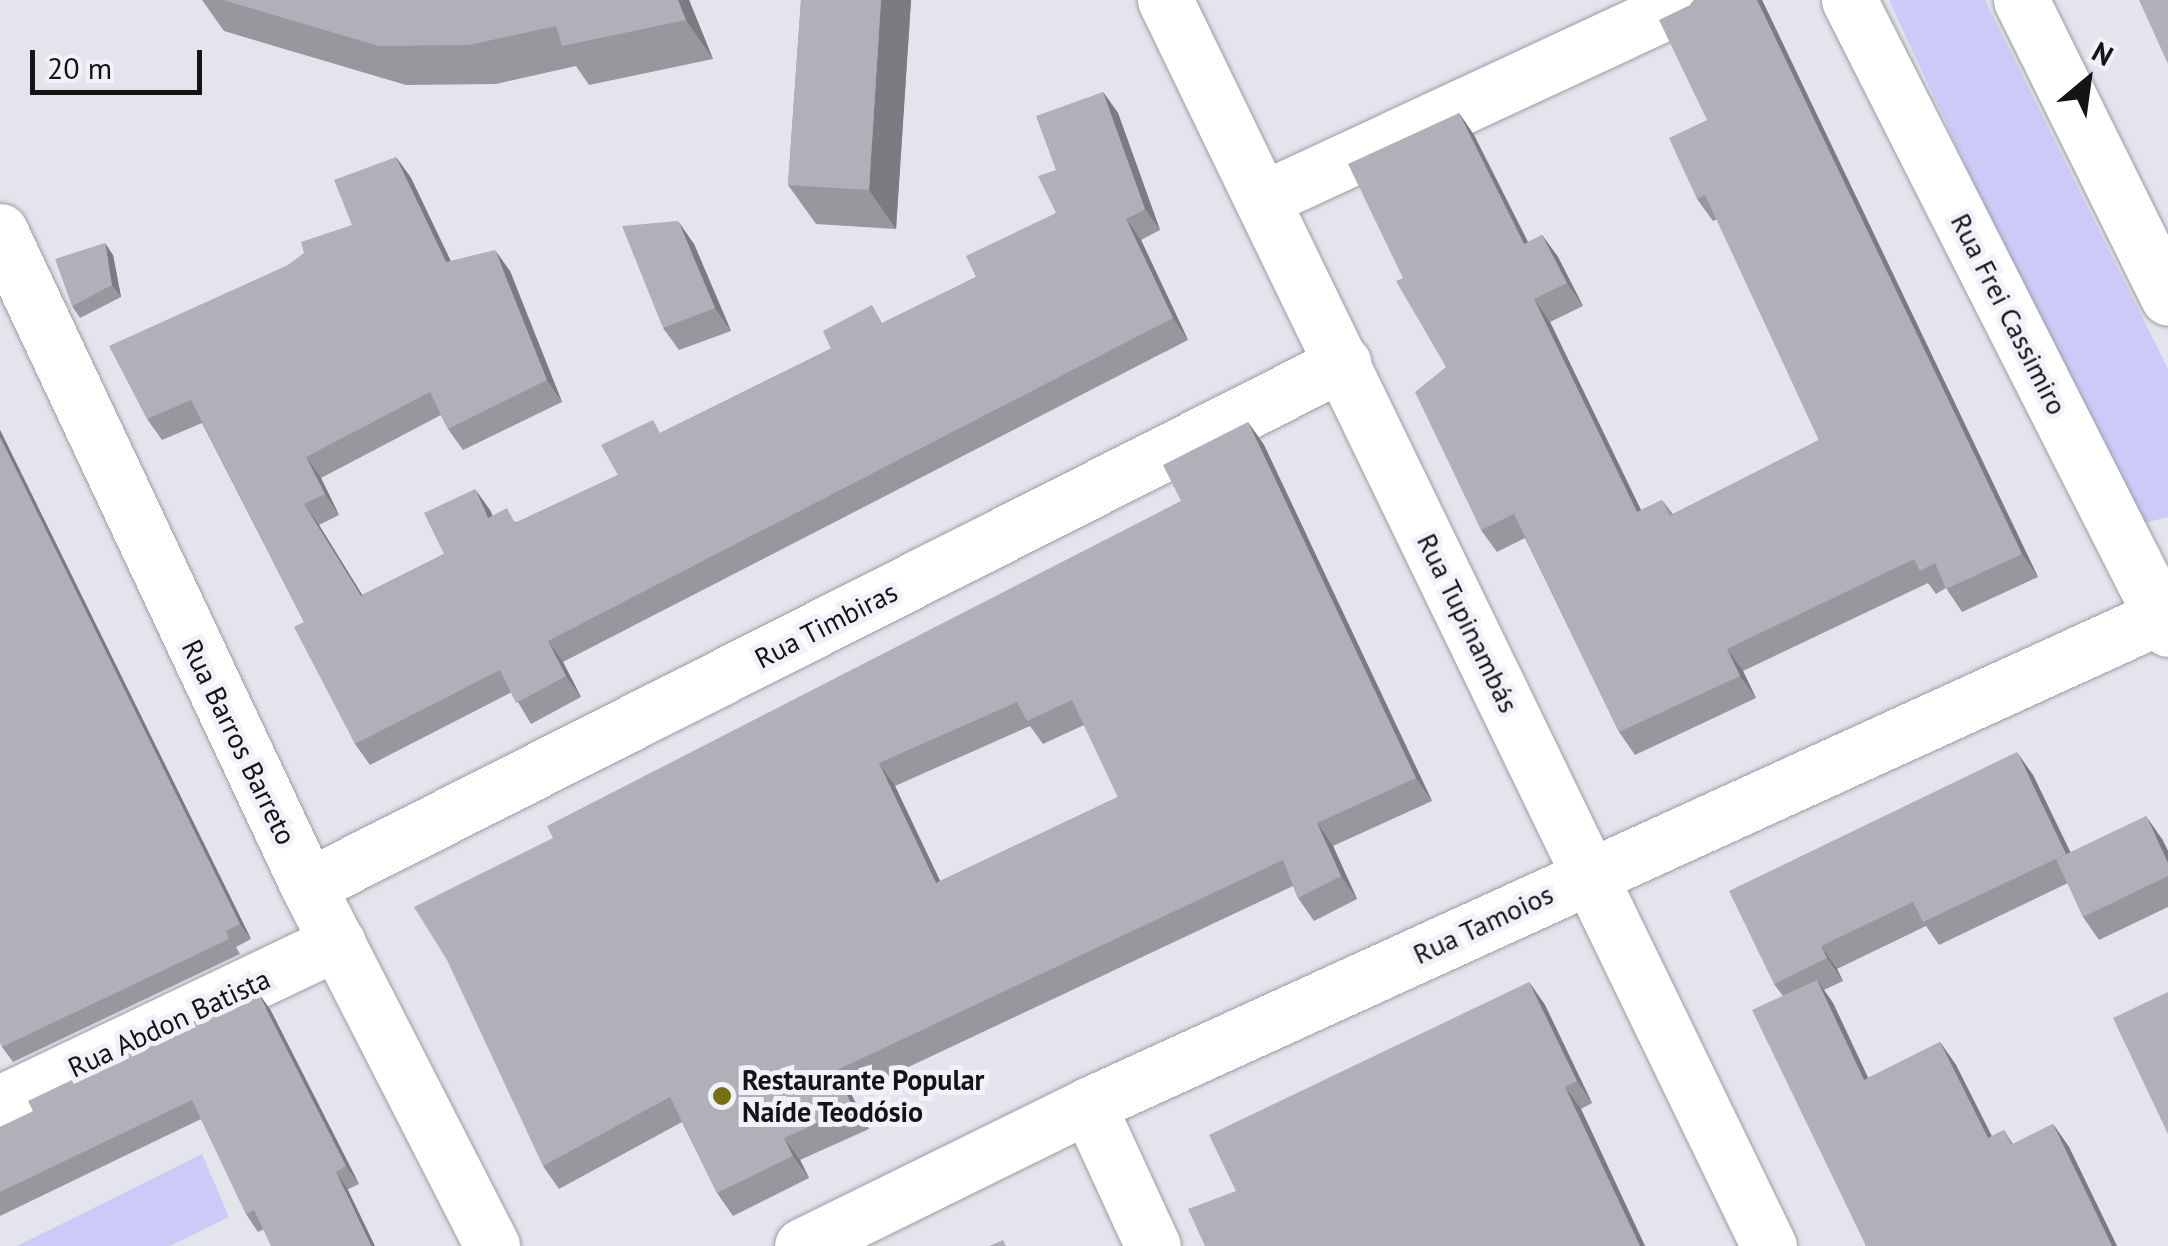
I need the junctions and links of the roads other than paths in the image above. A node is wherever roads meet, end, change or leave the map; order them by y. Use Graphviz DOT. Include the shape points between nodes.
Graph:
graph roads {
  1 [pos="1164,0"];
  2 [pos="1692,0"];
  3 [pos="1849,0"];
  4 [pos="2020,0"];
  5 [pos="1264,198"];
  6 [pos="0,231"];
  7 [pos="2168,298"];
  8 [pos="1343,363"];
  9 [pos="2166,620"];
  10 [pos="1589,876"];
  11 [pos="308,886"];
  12 [pos="338,942"];
  13 [pos="0,1103"];
  14 [pos="1088,1104"];
  15 [pos="492,1246"];
  16 [pos="802,1246"];
  17 [pos="1153,1246"];
  18 [pos="1769,1246"];
  1 -- 5 [label="street, Rua Tupinambás"];
  2 -- 5 [label="street"];
  3 -- 9 [label="street, Rua Frei Cassimiro"];
  4 -- 7 [label="street"];
  5 -- 8 [label="street, Rua Tupinambás"];
  6 -- 11 [label="street, Rua Barros Barreto"];
  8 -- 10 [label="street, Rua Tupinambás"];
  8 -- 11 [label="street, Rua Timbiras"];
  9 -- 10 [label="street, Rua Tamoios"];
  10 -- 14 [label="street, Rua Tamoios"];
  10 -- 18 [label="street, Rua Tupinambás"];
  11 -- 12 [label="street, Rua Barros Barreto"];
  12 -- 13 [label="street, Rua Abdon Batista"];
  12 -- 15 [label="street, Rua Barros Barreto"];
  14 -- 16 [label="street, Rua Tamoios"];
  14 -- 17 [label="street"];
}
